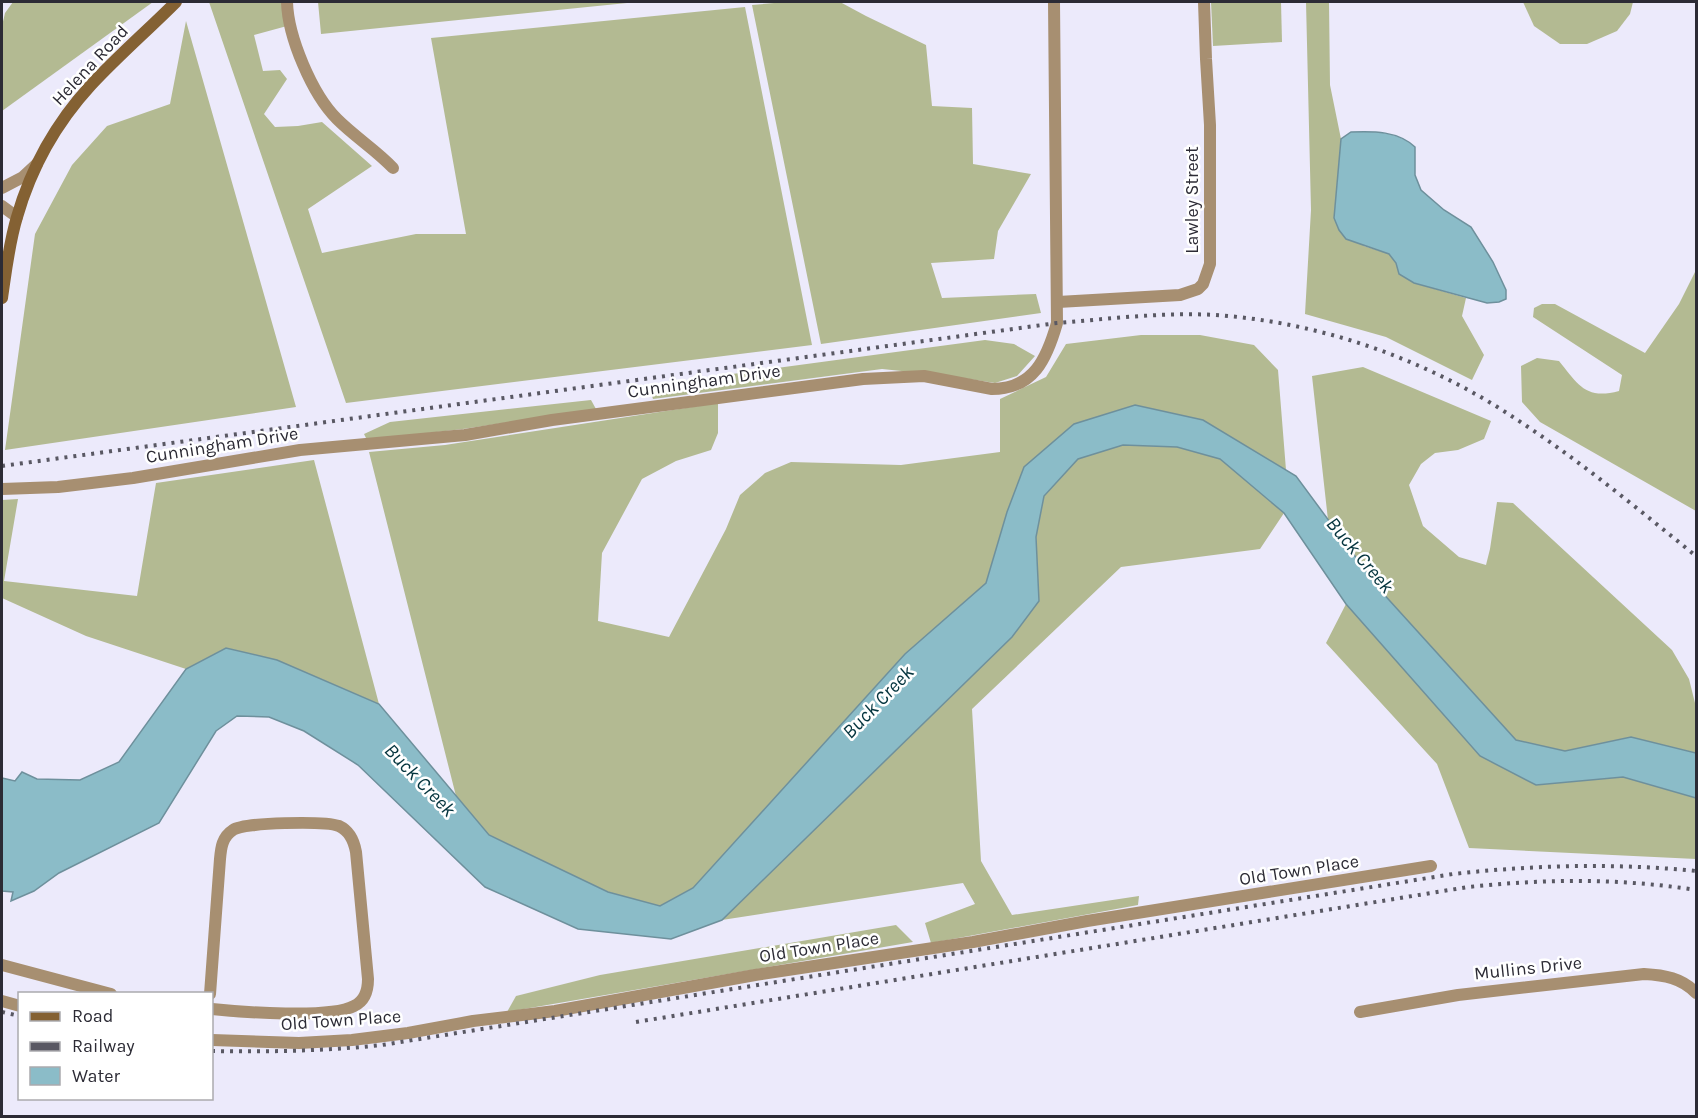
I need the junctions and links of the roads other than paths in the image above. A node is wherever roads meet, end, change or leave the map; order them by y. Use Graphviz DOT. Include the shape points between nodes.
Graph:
graph roads {
  1 [pos="176,2"];
  2 [pos="287,2"];
  3 [pos="1054,2"];
  4 [pos="1204,2"];
  5 [pos="37,164"];
  6 [pos="393,168"];
  7 [pos="2,188"];
  8 [pos="2,206"];
  9 [pos="17,217"];
  10 [pos="2,218"];
  11 [pos="2,298"];
  12 [pos="1058,302"];
  13 [pos="2,489"];
  14 [pos="1431,866"];
  15 [pos="2,965"];
  16 [pos="107,992"];
  17 [pos="210,992"];
  18 [pos="1696,993"];
  19 [pos="2,1001"];
  20 [pos="18,1005"];
  21 [pos="213,1009"];
  22 [pos="1360,1012"];
  23 [pos="213,1040"];
  1 -- 5 [label="main road, Helena Road" via="89,87 64,118"];
  2 -- 6 [label="street" via="301,59 321,99"];
  3 -- 12 [label="street, Cunningham Drive"];
  4 -- 12 [label="street, Lawley Street" via="1211,240 1210,264 1203,284 1180,295"];
  5 -- 7 [label="street"];
  5 -- 9 [label="main road, Helena Road"];
  8 -- 9 [label="street"];
  9 -- 10 [label="street"];
  9 -- 11 [label="main road, Helena Road"];
  12 -- 13 [label="street, Cunningham Drive" via="1057,323 1043,361 1021,382 1000,388 924,376 863,379 465,435 300,450 133,478"];
  14 -- 23 [label="street, Old Town Place" via="408,1033 299,1043"];
  15 -- 16 [label="street"];
  17 -- 21 [label="street" via="220,859 228,834 250,825 319,823 348,832 356,852 368,979 361,1002 344,1010 318,1012"];
  18 -- 22 [label="street, Mullins Drive" via="1671,978 1644,974 1458,994"];
  19 -- 20 [label="street"];
}
